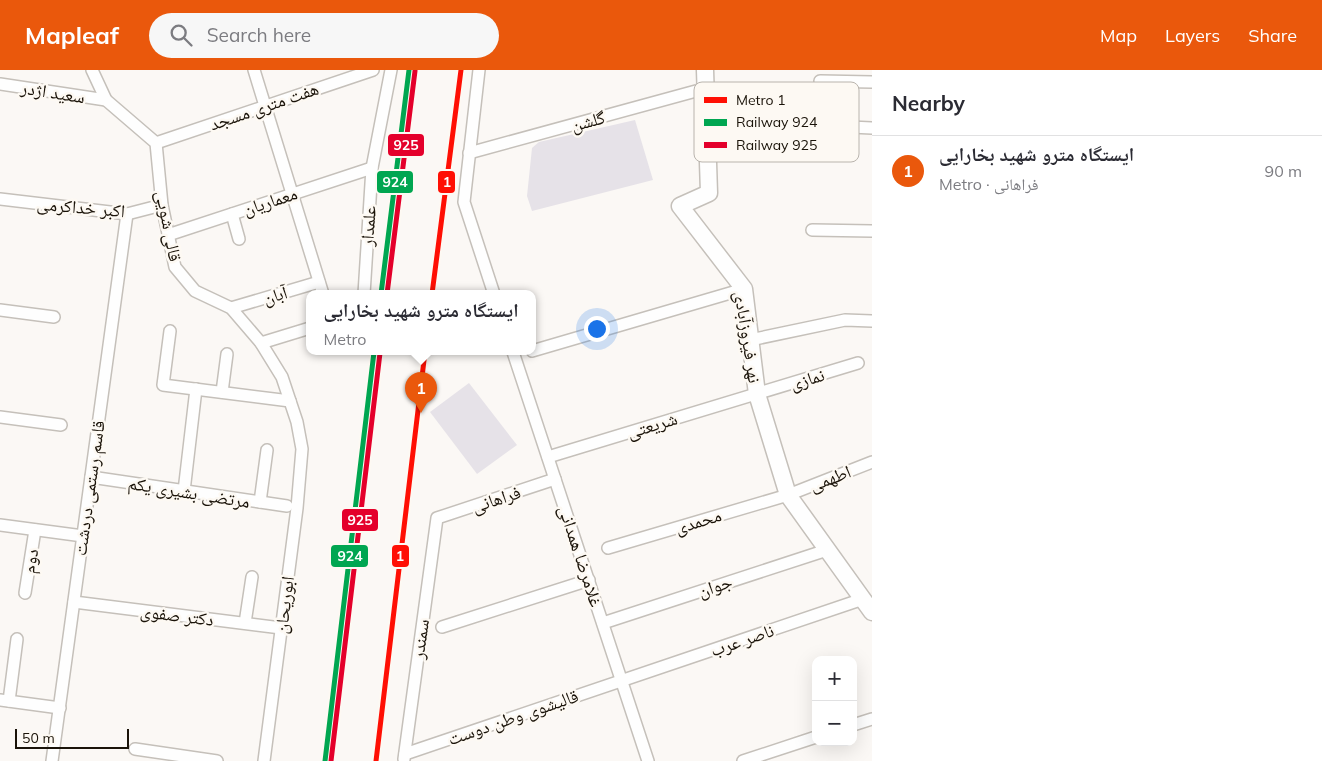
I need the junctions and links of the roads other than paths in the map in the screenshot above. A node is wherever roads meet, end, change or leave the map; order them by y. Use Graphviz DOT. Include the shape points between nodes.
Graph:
graph roads {
  1 [pos="92,70"];
  2 [pos="254,70"];
  3 [pos="373,70"];
  4 [pos="391,70"];
  5 [pos="479,70"];
  6 [pos="351,74"];
  7 [pos="820,81"];
  8 [pos="872,82"];
  9 [pos="0,84"];
  10 [pos="694,91"];
  11 [pos="106,100"];
  12 [pos="265,106"];
  13 [pos="859,127"];
  14 [pos="872,128"];
  15 [pos="156,143"];
  16 [pos="469,153"];
  17 [pos="708,162"];
  18 [pos="372,168"];
  19 [pos="292,194"];
  20 [pos="0,199"];
  21 [pos="162,205"];
  22 [pos="127,214"];
  23 [pos="232,214"];
  24 [pos="812,230"];
  25 [pos="872,231"];
  26 [pos="168,235"];
  27 [pos="239,239"];
  28 [pos="319,282"];
  29 [pos="744,289"];
  30 [pos="322,290"];
  31 [pos="364,290"];
  32 [pos="493,290"];
  33 [pos="231,308"];
  34 [pos="0,310"];
  35 [pos="54,317"];
  36 [pos="872,322"];
  37 [pos="306,329"];
  38 [pos="170,331"];
  39 [pos="750,340"];
  40 [pos="261,342"];
  41 [pos="536,350"];
  42 [pos="227,354"];
  43 [pos="514,355"];
  44 [pos="858,364"];
  45 [pos="196,389"];
  46 [pos="222,392"];
  47 [pos="756,394"];
  48 [pos="290,401"];
  49 [pos="0,417"];
  50 [pos="61,425"];
  51 [pos="302,449"];
  52 [pos="267,450"];
  53 [pos="548,457"];
  54 [pos="872,462"];
  55 [pos="91,477"];
  56 [pos="556,479"];
  57 [pos="184,491"];
  58 [pos="788,495"];
  59 [pos="260,502"];
  60 [pos="287,506"];
  61 [pos="437,518"];
  62 [pos="0,525"];
  63 [pos="35,530"];
  64 [pos="83,536"];
  65 [pos="608,548"];
  66 [pos="827,550"];
  67 [pos="252,577"];
  68 [pos="589,580"];
  69 [pos="25,593"];
  70 [pos="74,602"];
  71 [pos="867,606"];
  72 [pos="245,623"];
  73 [pos="603,623"];
  74 [pos="442,627"];
  75 [pos="280,628"];
  76 [pos="17,639"];
  77 [pos="622,681"];
  78 [pos="4,700"];
  79 [pos="60,708"];
  80 [pos="872,718"];
  81 [pos="857,724"];
  82 [pos="812,738"];
  83 [pos="135,749"];
  84 [pos="172,758"];
  85 [pos="404,758"];
  86 [pos="52,761"];
  87 [pos="217,761"];
  88 [pos="264,761"];
  89 [pos="648,761"];
  90 [pos="743,761"];
  1 -- 11 [label="street"];
  2 -- 12 [label="street"];
  3 -- 6 [label="street, هفت متری مسجد"];
  4 -- 18 [label="street, علمدار"];
  5 -- 16 [label="street"];
  6 -- 12 [label="street, هفت متری مسجد"];
  7 -- 8 [label="street"];
  9 -- 11 [label="street, سعید اژدر"];
  10 -- 16 [label="street, گلشن"];
  11 -- 15 [label="street"];
  12 -- 15 [label="street, هفت متری مسجد"];
  12 -- 19 [label="street"];
  13 -- 14 [label="street"];
  15 -- 21 [label="street, قالی شویی"];
  16 -- 32 [label="street" via="464,202"];
  17 -- 29 [label="street, نهر فیروزآبادی" via="709,193 680,206"];
  18 -- 19 [label="street, معماریان"];
  18 -- 31 [label="street, علمدار"];
  19 -- 23 [label="street, معماریان"];
  19 -- 28 [label="street"];
  20 -- 22 [label="street, اکبر خداکرمی"];
  21 -- 22 [label="street, اکبر خداکرمی"];
  21 -- 26 [label="street, قالی شویی"];
  22 -- 55 [label="street, قاسم رستمی دردشت"];
  23 -- 26 [label="street, معماریان"];
  23 -- 27 [label="street"];
  24 -- 25 [label="street"];
  26 -- 33 [label="street, قالی شویی" via="175,267 195,291"];
  28 -- 30 [label="street"];
  28 -- 33 [label="street, آبان"];
  29 -- 39 [label="street, نهر فیروزآبادی"];
  29 -- 41 [label="street"];
  33 -- 40 [label="street, قالی شویی"];
  34 -- 35 [label="street"];
  36 -- 39 [label="street" via="845,320"];
  37 -- 40 [label="street"];
  38 -- 45 [label="street" via="163,385"];
  39 -- 47 [label="street, نهر فیروزآبادی"];
  40 -- 48 [label="street, قالی شویی" via="282,377"];
  42 -- 46 [label="street"];
  43 -- 53 [label="street, غلامرضا همدانی"];
  44 -- 47 [label="street, نمازی"];
  45 -- 46 [label="street"];
  45 -- 57 [label="street"];
  46 -- 48 [label="street"];
  47 -- 53 [label="street, شریعتی"];
  47 -- 58 [label="street, نهر فیروزآبادی"];
  48 -- 51 [label="street, قالی شویی"];
  49 -- 50 [label="street"];
  51 -- 75 [label="street, ابوریحان"];
  52 -- 59 [label="street"];
  53 -- 56 [label="street, غلامرضا همدانی"];
  54 -- 58 [label="street, اطهمی"];
  55 -- 57 [label="street, مرتضی بشیری یکم"];
  55 -- 64 [label="street, قاسم رستمی دردشت"];
  56 -- 61 [label="street, فراهانی"];
  56 -- 68 [label="street, غلامرضا همدانی"];
  57 -- 59 [label="street, مرتضی بشیری یکم"];
  58 -- 65 [label="street, محمدی"];
  58 -- 66 [label="street, نهر فیروزآبادی"];
  59 -- 60 [label="street, مرتضی بشیری یکم"];
  61 -- 85 [label="street, سمندر"];
  62 -- 63 [label="street"];
  63 -- 64 [label="street"];
  63 -- 69 [label="street, دوم"];
  64 -- 70 [label="street, قاسم رستمی دردشت"];
  66 -- 71 [label="street, نهر فیروزآبادی"];
  66 -- 73 [label="street, جوان"];
  67 -- 72 [label="street"];
  68 -- 73 [label="street, غلامرضا همدانی"];
  68 -- 74 [label="street"];
  70 -- 72 [label="street, دکتر صفوی"];
  70 -- 79 [label="street, قاسم رستمی دردشت"];
  71 -- 77 [label="street, ناصر عرب"];
  72 -- 75 [label="street, دکتر صفوی"];
  73 -- 77 [label="street, غلامرضا همدانی"];
  75 -- 88 [label="street, ابوریحان"];
  76 -- 78 [label="street"];
  77 -- 85 [label="street, قالیشوی وطن دوست"];
  77 -- 89 [label="street, غلامرضا همدانی"];
  78 -- 79 [label="street"];
  79 -- 86 [label="street, قاسم رستمی دردشت"];
  80 -- 81 [label="street"];
  82 -- 90 [label="street"];
  83 -- 84 [label="street"];
  84 -- 87 [label="street"];
}
